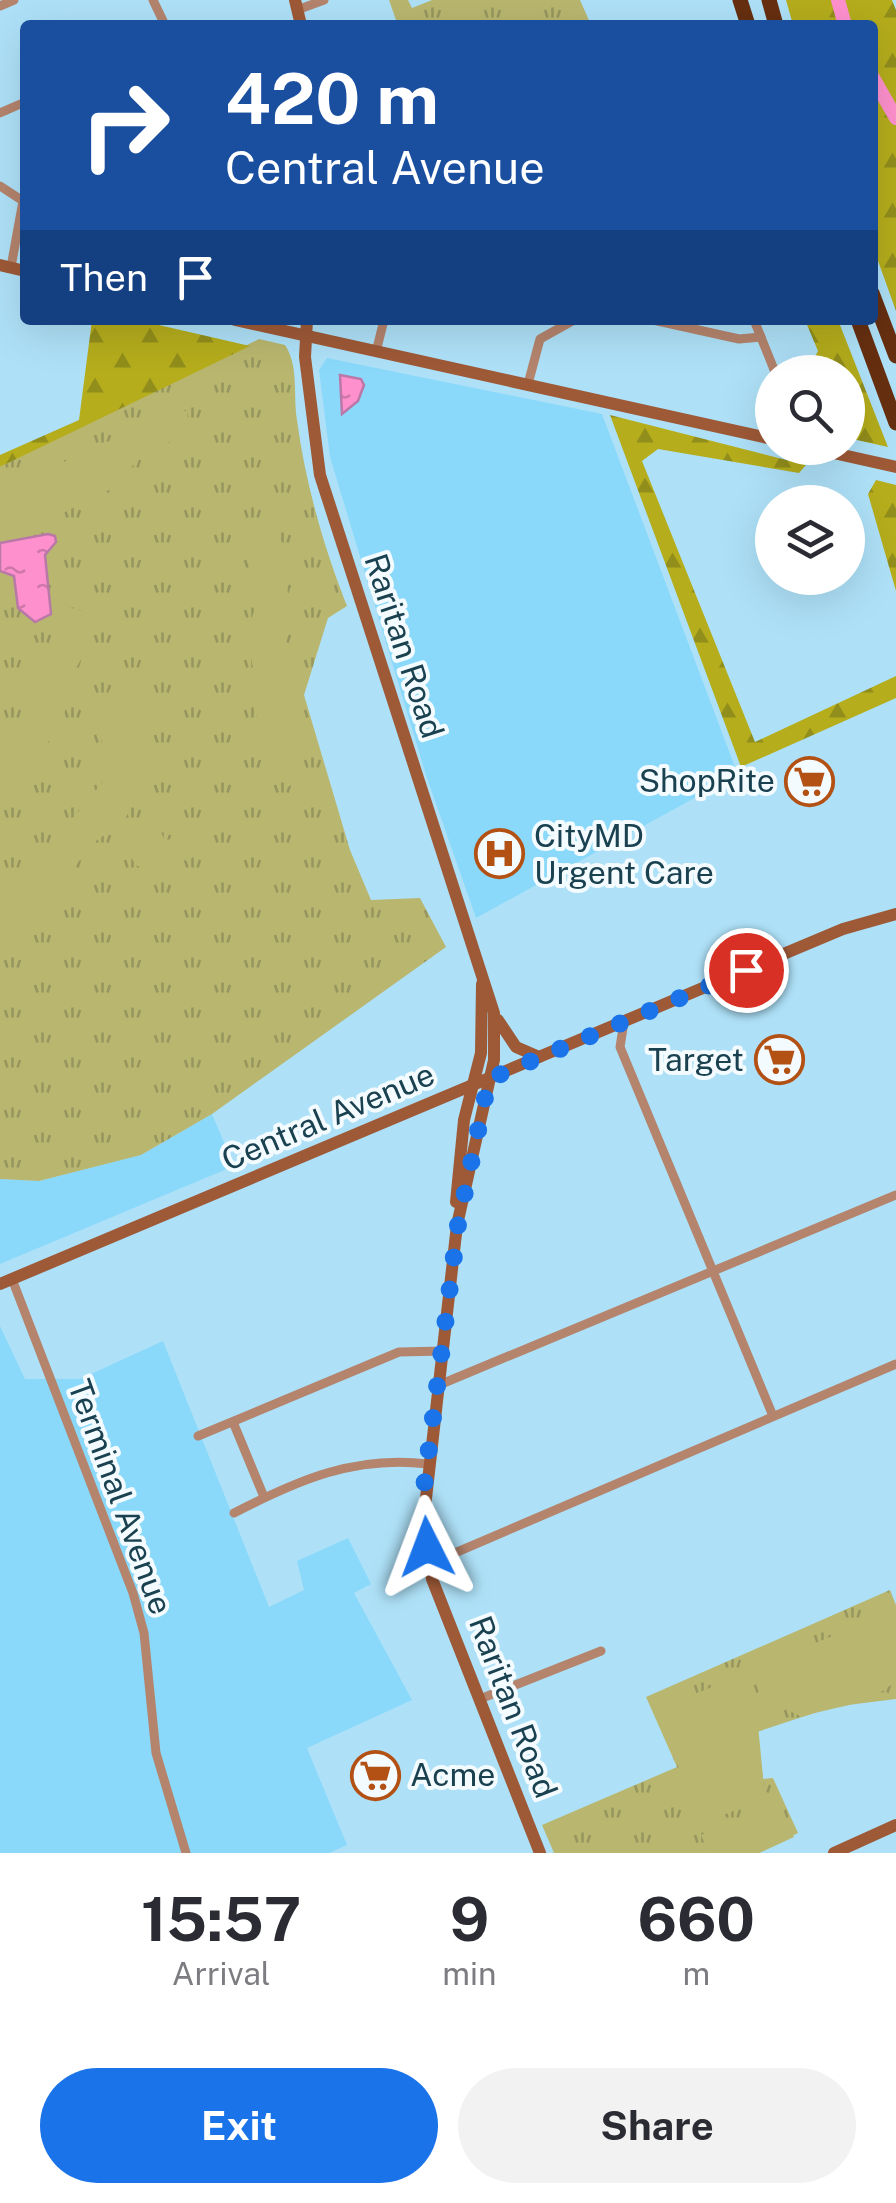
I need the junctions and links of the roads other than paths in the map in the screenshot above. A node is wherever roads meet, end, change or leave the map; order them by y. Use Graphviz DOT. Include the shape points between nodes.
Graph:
graph roads {
  1 [pos="14,0"];
  2 [pos="324,0"];
  3 [pos="296,5"];
  4 [pos="0,6"];
  5 [pos="20,223"];
  6 [pos="12,268"];
  7 [pos="878,309"];
  8 [pos="257,325"];
  9 [pos="306,325"];
  10 [pos="383,325"];
  11 [pos="565,325"];
  12 [pos="676,325"];
  13 [pos="756,325"];
  14 [pos="860,325"];
  15 [pos="305,336"];
  16 [pos="761,337"];
  17 [pos="376,352"];
  18 [pos="768,355"];
  19 [pos="896,356"];
  20 [pos="528,384"];
  21 [pos="896,422"];
  22 [pos="755,432"];
  23 [pos="865,459"];
  24 [pos="896,466"];
  25 [pos="896,903"];
  26 [pos="896,914"];
  27 [pos="843,930"];
  28 [pos="482,982"];
  29 [pos="494,1013"];
  30 [pos="624,1022"];
  31 [pos="598,1032"];
  32 [pos="620,1048"];
  33 [pos="539,1056"];
  34 [pos="489,1079"];
  35 [pos="473,1086"];
  36 [pos="435,1102"];
  37 [pos="464,1120"];
  38 [pos="896,1195"];
  39 [pos="458,1225"];
  40 [pos="713,1271"];
  41 [pos="6,1282"];
  42 [pos="443,1351"];
  43 [pos="896,1364"];
  44 [pos="439,1386"];
  45 [pos="773,1416"];
  46 [pos="233,1422"];
  47 [pos="198,1436"];
  48 [pos="428,1464"];
  49 [pos="264,1497"];
  50 [pos="234,1512"];
  51 [pos="429,1564"];
  52 [pos="601,1651"];
  53 [pos="480,1699"];
  54 [pos="896,1825"];
  55 [pos="186,1853"];
  56 [pos="540,1853"];
  57 [pos="834,1853"];
  1 -- 4 [label="street"];
  2 -- 3 [label="street"];
  5 -- 6 [label="street"];
  7 -- 19 [label="highway"];
  8 -- 15 [label="main road"];
  9 -- 15 [label="main road, Raritan Road"];
  10 -- 17 [label="street"];
  11 -- 20 [label="street" via="540,339"];
  12 -- 16 [label="street" via="739,339"];
  13 -- 16 [label="street"];
  14 -- 21 [label="highway"];
  15 -- 17 [label="main road"];
  15 -- 28 [label="main road, Raritan Road" via="320,475"];
  16 -- 18 [label="street"];
  17 -- 20 [label="main road"];
  20 -- 22 [label="main road"];
  23 -- 24 [label="main road"];
  25 -- 27 [label="main road, Central Avenue"];
  26 -- 27 [label="main road, Central Avenue"];
  27 -- 30 [label="main road, Central Avenue"];
  28 -- 29 [label="main road, Raritan Road"];
  28 -- 35 [label="main road, Raritan Road" via="482,1044"];
  29 -- 33 [label="main road" via="513,1044"];
  29 -- 34 [label="main road, Raritan Road"];
  30 -- 31 [label="main road, Central Avenue"];
  30 -- 32 [label="street"];
  31 -- 32 [label="street"];
  31 -- 33 [label="main road, Central Avenue"];
  32 -- 40 [label="street"];
  33 -- 34 [label="main road, Central Avenue"];
  34 -- 35 [label="main road, Central Avenue"];
  34 -- 39 [label="main road, Raritan Road"];
  35 -- 36 [label="main road, Central Avenue"];
  35 -- 37 [label="main road, Raritan Road"];
  36 -- 37 [label="main road"];
  36 -- 41 [label="main road, Central Avenue"];
  37 -- 39 [label="main road, Raritan Road"];
  38 -- 40 [label="street"];
  39 -- 42 [label="main road, Raritan Road"];
  40 -- 44 [label="street"];
  40 -- 45 [label="street"];
  41 -- 55 [label="street, Terminal Avenue" via="133,1593 144,1633 156,1754"];
  42 -- 44 [label="main road, Raritan Road"];
  42 -- 46 [label="street" via="399,1352"];
  43 -- 45 [label="street"];
  44 -- 48 [label="main road, Raritan Road"];
  45 -- 51 [label="street"];
  46 -- 47 [label="street"];
  46 -- 49 [label="street"];
  48 -- 49 [label="street" via="393,1460 335,1467"];
  48 -- 51 [label="main road, Raritan Road"];
  49 -- 50 [label="street"];
  51 -- 53 [label="main road, Raritan Road"];
  52 -- 53 [label="street"];
  53 -- 56 [label="main road, Raritan Road"];
  54 -- 57 [label="main road"];
}
